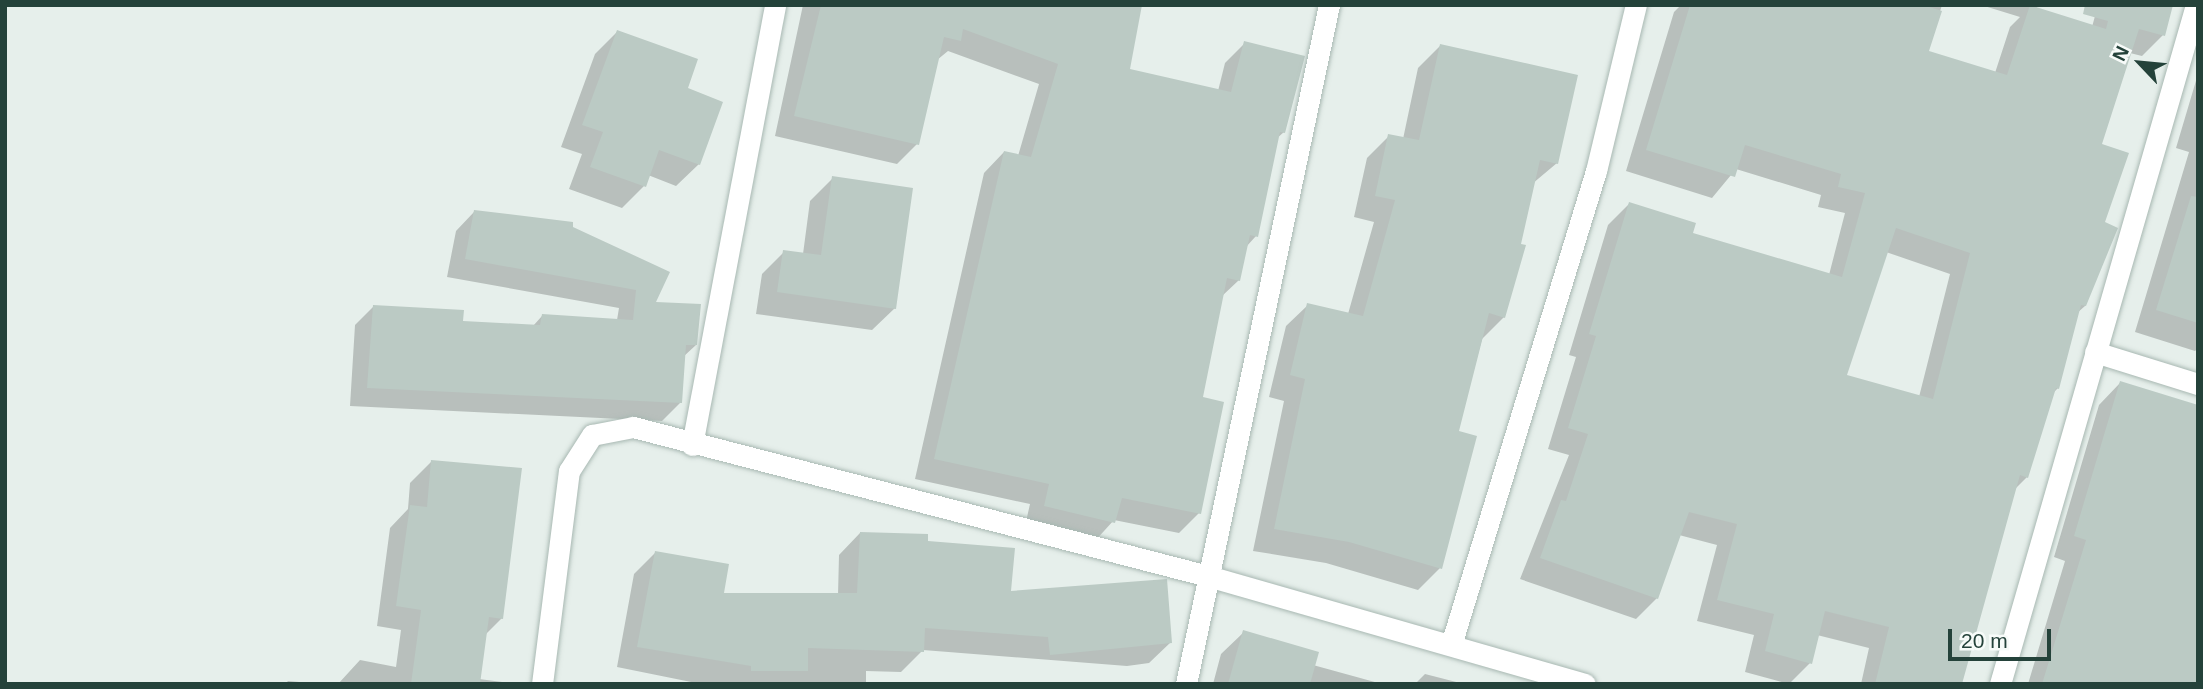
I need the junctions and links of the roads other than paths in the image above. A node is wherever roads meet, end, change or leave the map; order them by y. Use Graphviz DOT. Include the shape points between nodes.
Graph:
graph roads {
  1 [pos="775,5"];
  2 [pos="1329,5"];
  3 [pos="1636,5"];
  4 [pos="2196,5"];
  5 [pos="2095,352"];
  6 [pos="2198,384"];
  7 [pos="692,445"];
  8 [pos="1208,576"];
  9 [pos="1451,645"];
  10 [pos="542,684"];
  11 [pos="1186,684"];
  12 [pos="1585,684"];
  13 [pos="2000,684"];
  1 -- 7 [label="street"];
  2 -- 8 [label="street"];
  3 -- 9 [label="street" via="1596,171"];
  4 -- 5 [label="street"];
  5 -- 6 [label="street"];
  5 -- 13 [label="street"];
  7 -- 8 [label="street"];
  7 -- 10 [label="street" via="633,427 592,435 569,471"];
  8 -- 9 [label="street"];
  8 -- 11 [label="street"];
  9 -- 12 [label="street"];
}
